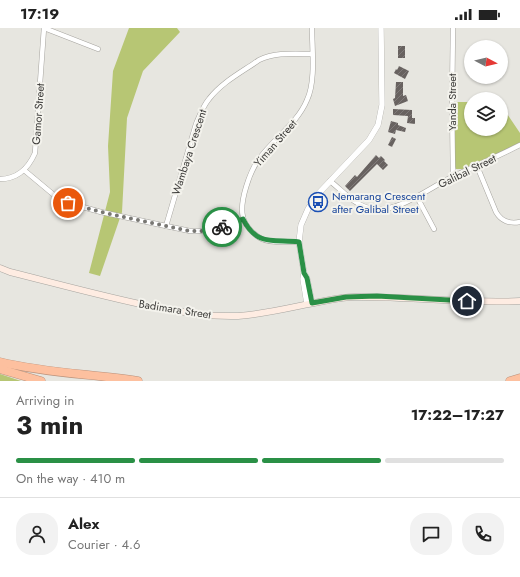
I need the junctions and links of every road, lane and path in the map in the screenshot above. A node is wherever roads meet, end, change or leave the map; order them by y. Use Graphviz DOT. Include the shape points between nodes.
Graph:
graph roads {
  1 [pos="44,28"];
  2 [pos="312,28"];
  3 [pos="381,28"];
  4 [pos="453,28"];
  5 [pos="98,49"];
  6 [pos="312,54"];
  7 [pos="520,145"];
  8 [pos="478,166"];
  9 [pos="24,170"];
  10 [pos="453,177"];
  11 [pos="0,179"];
  12 [pos="330,181"];
  13 [pos="417,197"];
  14 [pos="243,219"];
  15 [pos="520,222"];
  16 [pos="166,226"];
  17 [pos="434,229"];
  18 [pos="299,242"];
  19 [pos="0,268"];
  20 [pos="520,301"];
  21 [pos="310,303"];
  22 [pos="0,362"];
  23 [pos="0,369"];
  24 [pos="520,378"];
  25 [pos="41,381"];
  26 [pos="138,381"];
  27 [pos="510,381"];
  1 -- 5 [label="street"];
  1 -- 9 [label="street, Gamor Street" via="36,150"];
  2 -- 6 [label="street, Yiman Street"];
  3 -- 12 [label="street" via="382,105 378,125 369,140"];
  4 -- 10 [label="street, Yanda Street"];
  6 -- 14 [label="street, Yiman Street" via="312,83 307,102 297,118 256,163 244,194"];
  6 -- 16 [label="street, Wambaya Crescent" via="264,57 225,83 212,96 196,124"];
  7 -- 8 [label="street, Galibal Street"];
  8 -- 10 [label="street, Galibal Street"];
  8 -- 15 [label="street" via="498,216 508,222"];
  9 -- 11 [label="street" via="10,178"];
  9 -- 16 [label="street" via="68,203"];
  10 -- 13 [label="street, Galibal Street"];
  12 -- 13 [label="street, Galibal Street" via="352,200 372,209 390,208"];
  12 -- 18 [label="street" via="308,209 301,225"];
  13 -- 17 [label="street"];
  14 -- 16 [label="street" via="206,231"];
  14 -- 18 [label="street" via="253,232 264,240"];
  18 -- 21 [label="street" via="303,279"];
  19 -- 21 [label="main road, Badimara Street" via="83,291 191,314 239,316"];
  20 -- 21 [label="main road, Badimara Street" via="377,296 346,297"];
  22 -- 26 [label="highway"];
  23 -- 25 [label="highway"];
  24 -- 27 [label="highway"];
}
